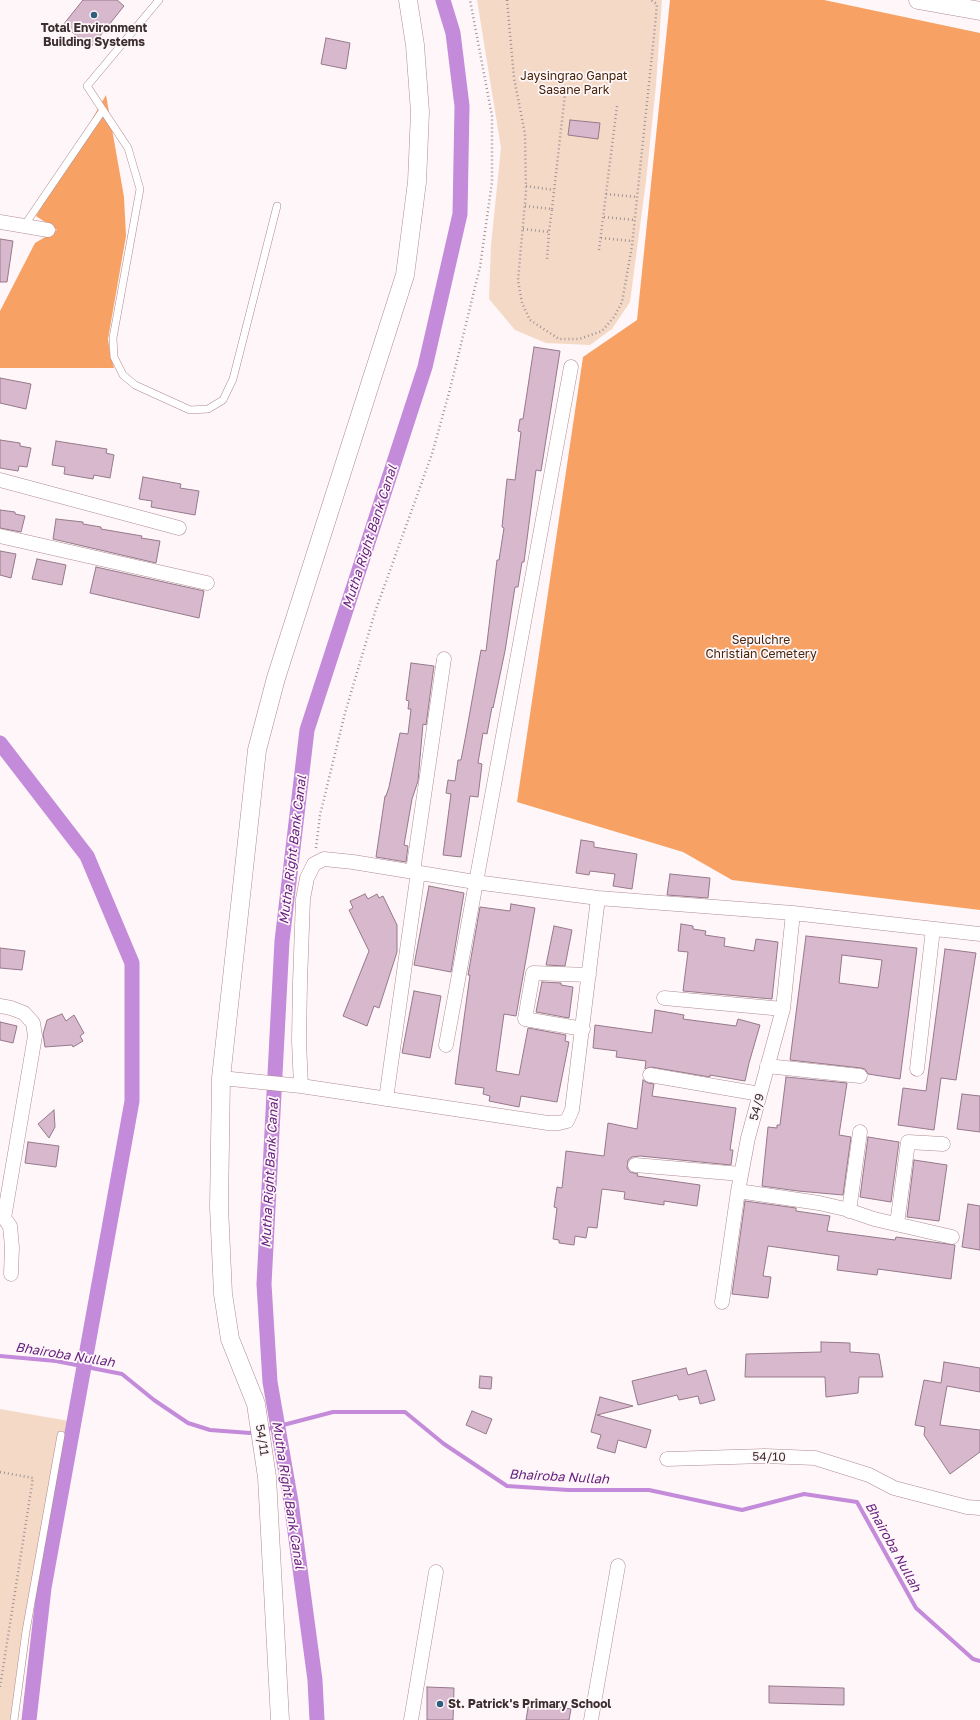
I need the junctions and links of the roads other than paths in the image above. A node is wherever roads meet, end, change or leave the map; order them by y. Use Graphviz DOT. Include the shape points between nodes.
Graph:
graph roads {
  1 [pos="159,0"];
  2 [pos="408,0"];
  3 [pos="918,0"];
  4 [pos="955,3"];
  5 [pos="980,11"];
  6 [pos="102,110"];
  7 [pos="277,206"];
  8 [pos="0,222"];
  9 [pos="24,226"];
  10 [pos="48,230"];
  11 [pos="571,367"];
  12 [pos="0,480"];
  13 [pos="179,528"];
  14 [pos="0,536"];
  15 [pos="207,584"];
  16 [pos="444,659"];
  17 [pos="415,872"];
  18 [pos="475,882"];
  19 [pos="598,898"];
  20 [pos="794,912"];
  21 [pos="933,929"];
  22 [pos="980,934"];
  23 [pos="589,975"];
  24 [pos="664,998"];
  25 [pos="0,1006"];
  26 [pos="783,1009"];
  27 [pos="583,1030"];
  28 [pos="446,1045"];
  29 [pos="767,1066"];
  30 [pos="917,1069"];
  31 [pos="650,1075"];
  32 [pos="860,1076"];
  33 [pos="221,1078"];
  34 [pos="295,1085"];
  35 [pos="760,1094"];
  36 [pos="386,1098"];
  37 [pos="860,1132"];
  38 [pos="943,1144"];
  39 [pos="635,1165"];
  40 [pos="741,1174"];
  41 [pos="738,1190"];
  42 [pos="849,1211"];
  43 [pos="2,1217"];
  44 [pos="898,1224"];
  45 [pos="952,1237"];
  46 [pos="11,1274"];
  47 [pos="722,1302"];
  48 [pos="61,1435"];
  49 [pos="667,1459"];
  50 [pos="980,1508"];
  51 [pos="618,1566"];
  52 [pos="436,1572"];
  53 [pos="14,1720"];
  54 [pos="280,1720"];
  55 [pos="410,1720"];
  56 [pos="590,1720"];
  1 -- 6 [label="lane" via="87,86"];
  2 -- 33 [label="street, 54/11" via="415,45 420,112 416,182 405,275 278,670 256,750"];
  3 -- 4 [label="street"];
  4 -- 5 [label="street"];
  6 -- 7 [label="lane" via="128,148 140,188 113,338 114,357 123,374 135,385 190,410 208,409 223,400 233,379"];
  6 -- 9 [label="lane"];
  8 -- 9 [label="street"];
  9 -- 10 [label="street"];
  11 -- 18 [label="street"];
  12 -- 13 [label="street"];
  14 -- 15 [label="street"];
  16 -- 17 [label="street"];
  17 -- 18 [label="street"];
  17 -- 34 [label="street" via="324,859 314,864 306,878"];
  17 -- 36 [label="street"];
  18 -- 19 [label="street"];
  18 -- 28 [label="street"];
  19 -- 20 [label="street"];
  19 -- 23 [label="street"];
  20 -- 21 [label="street"];
  20 -- 26 [label="street, 54/9"];
  21 -- 22 [label="street"];
  21 -- 30 [label="street"];
  23 -- 27 [label="street"];
  23 -- 27 [label="street" via="533,973 525,1019"];
  24 -- 26 [label="street"];
  25 -- 43 [label="street" via="24,1013 33,1023 35,1036"];
  26 -- 29 [label="street, 54/9"];
  27 -- 36 [label="street" via="572,1110 567,1121 548,1123"];
  29 -- 32 [label="street"];
  29 -- 35 [label="street, 54/9"];
  31 -- 35 [label="street"];
  33 -- 34 [label="street"];
  33 -- 54 [label="street, 54/11" via="218,1207 223,1294 230,1338 256,1404 267,1476"];
  34 -- 36 [label="street"];
  35 -- 40 [label="street, 54/9"];
  37 -- 42 [label="street"];
  38 -- 44 [label="street" via="908,1142"];
  39 -- 40 [label="street"];
  40 -- 41 [label="street, 54/9"];
  41 -- 42 [label="street" via="819,1202"];
  41 -- 47 [label="street, 54/9"];
  42 -- 44 [label="street"];
  43 -- 46 [label="street" via="10,1226"];
  44 -- 45 [label="street"];
  48 -- 53 [label="lane"];
  49 -- 50 [label="street, 54/10" via="765,1456 815,1458 869,1475 894,1488 961,1506"];
  51 -- 56 [label="street"];
  52 -- 55 [label="street"];
}
